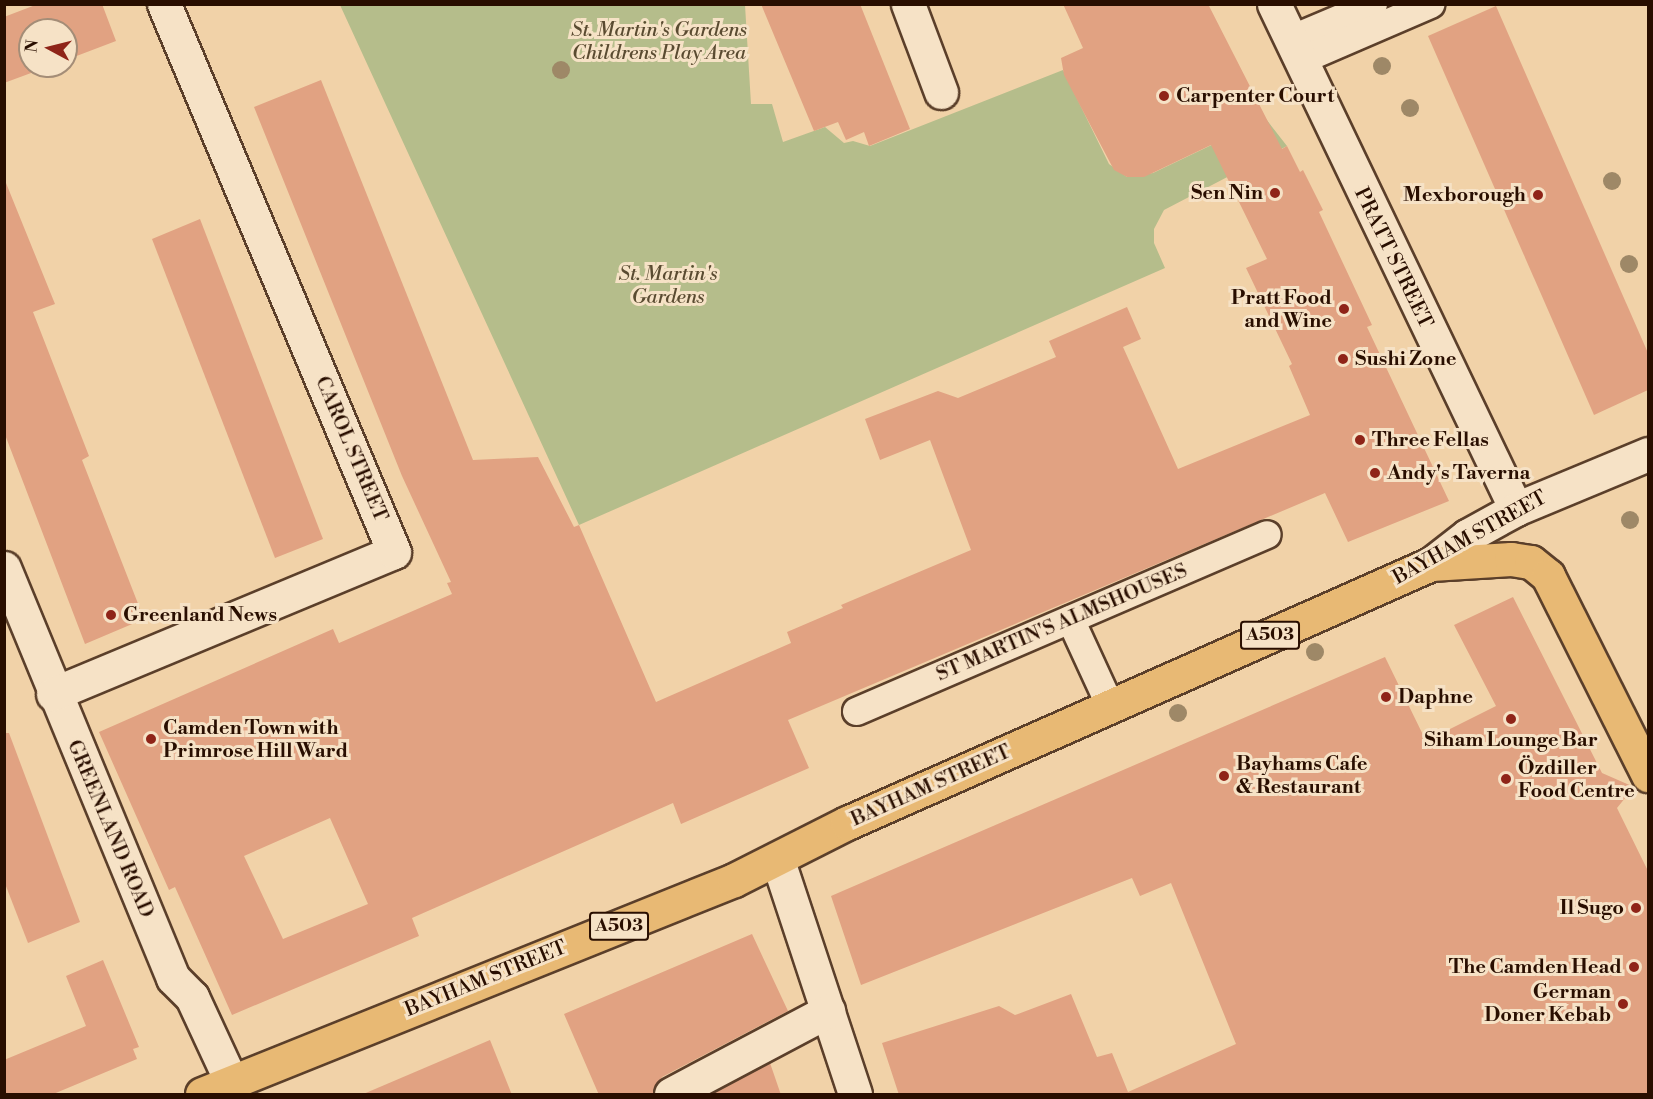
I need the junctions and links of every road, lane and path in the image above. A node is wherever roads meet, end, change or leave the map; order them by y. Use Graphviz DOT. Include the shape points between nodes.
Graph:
graph roads {
  1 [pos="164,4"];
  2 [pos="908,4"];
  3 [pos="1274,4"];
  4 [pos="1373,4"];
  5 [pos="1430,4"];
  6 [pos="1295,50"];
  7 [pos="941,92"];
  8 [pos="1648,454"];
  9 [pos="1516,509"];
  10 [pos="1267,534"];
  11 [pos="1431,564"];
  12 [pos="4,568"];
  13 [pos="1070,619"];
  14 [pos="53,694"];
  15 [pos="1110,706"];
  16 [pos="856,711"];
  17 [pos="1648,775"];
  18 [pos="778,861"];
  19 [pos="828,1011"];
  20 [pos="214,1090"];
  21 [pos="670,1095"];
  22 [pos="855,1095"];
  1 -- 14 [label="street, CAROL STREET" via="394,552"];
  2 -- 7 [label="street"];
  3 -- 6 [label="street, PRATT STREET"];
  4 -- 6 [label="lane"];
  5 -- 6 [label="lane"];
  6 -- 9 [label="street, PRATT STREET"];
  8 -- 9 [label="street, BAYHAM STREET"];
  9 -- 11 [label="street, BAYHAM STREET" via="1467,536"];
  10 -- 13 [label="lane, ST MARTIN'S ALMSHOUSES"];
  11 -- 15 [label="main road, BAYHAM STREET / A503"];
  11 -- 17 [label="main road, A503" via="1511,559 1531,562 1548,576"];
  12 -- 14 [label="street, GREENLAND ROAD"];
  13 -- 15 [label="lane"];
  13 -- 16 [label="lane, ST MARTIN'S ALMSHOUSES"];
  14 -- 20 [label="street, GREENLAND ROAD" via="173,978 192,997"];
  15 -- 18 [label="main road, BAYHAM STREET / A503" via="847,823"];
  18 -- 19 [label="street"];
  18 -- 20 [label="main road, BAYHAM STREET / A503"];
  19 -- 21 [label="street"];
  19 -- 22 [label="street"];
}
